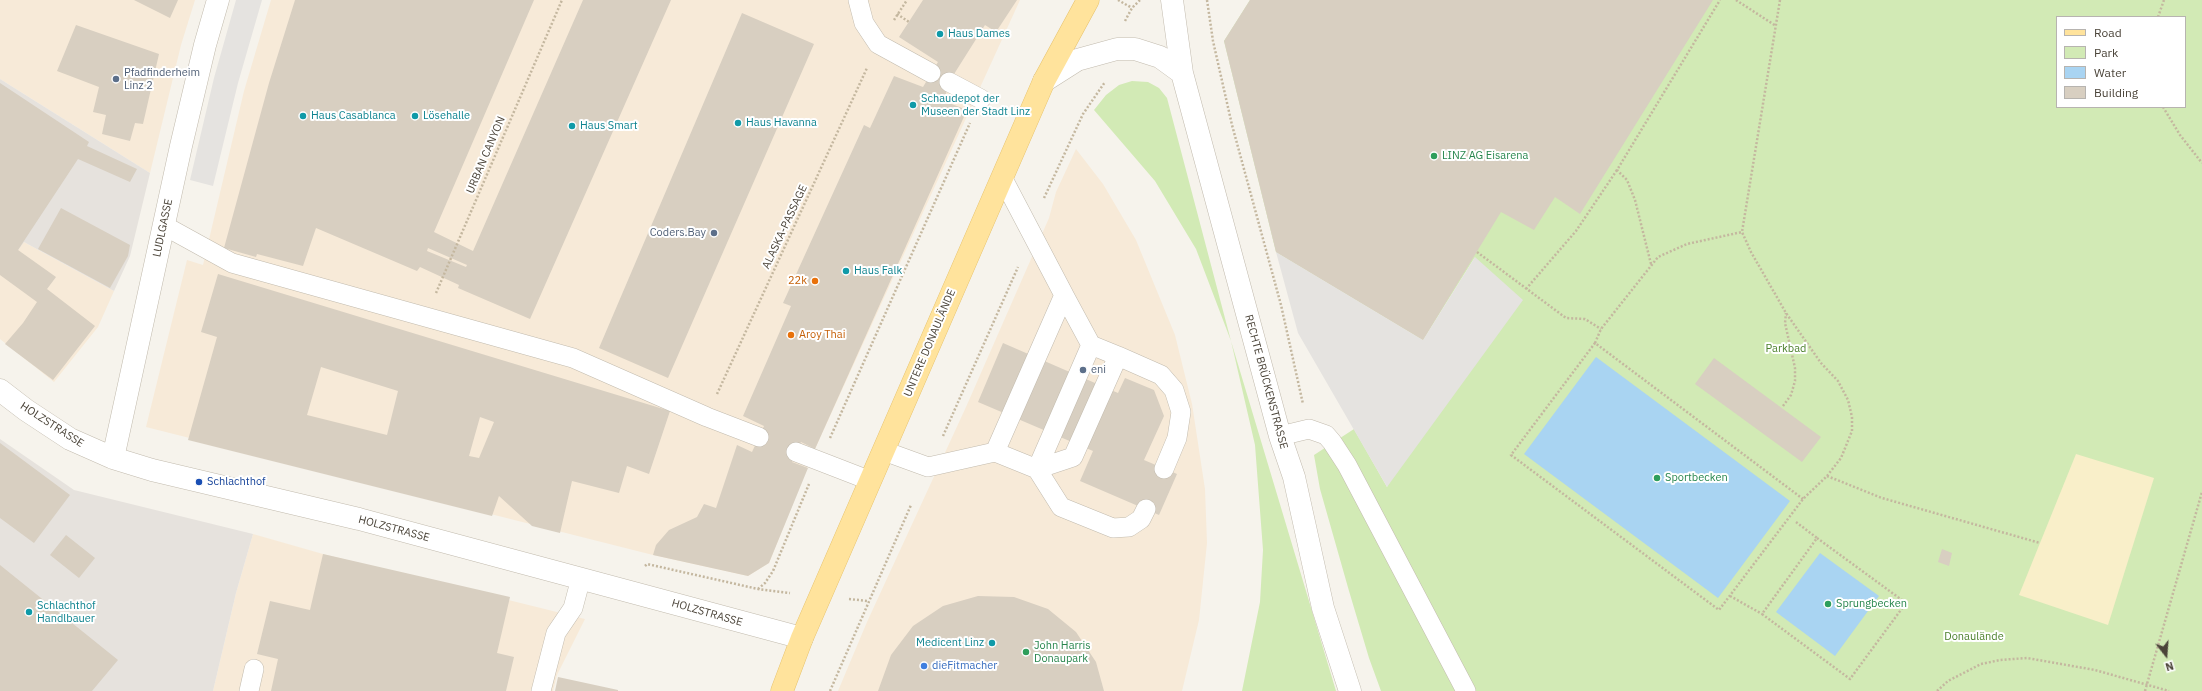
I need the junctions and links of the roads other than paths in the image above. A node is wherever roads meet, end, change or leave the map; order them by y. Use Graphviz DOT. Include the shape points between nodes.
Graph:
graph roads {
  1 [pos="218,0"];
  2 [pos="858,0"];
  3 [pos="1088,0"];
  4 [pos="1172,0"];
  5 [pos="931,73"];
  6 [pos="1182,73"];
  7 [pos="1044,81"];
  8 [pos="949,82"];
  9 [pos="981,99"];
  10 [pos="1002,177"];
  11 [pos="163,225"];
  12 [pos="1064,295"];
  13 [pos="1091,345"];
  14 [pos="1118,356"];
  15 [pos="0,390"];
  16 [pos="756,436"];
  17 [pos="1280,436"];
  18 [pos="884,451"];
  19 [pos="796,452"];
  20 [pos="995,452"];
  21 [pos="113,458"];
  22 [pos="1037,469"];
  23 [pos="1164,469"];
  24 [pos="871,481"];
  25 [pos="1146,509"];
  26 [pos="581,578"];
  27 [pos="802,638"];
  28 [pos="254,669"];
  29 [pos="249,691"];
  30 [pos="541,691"];
  31 [pos="782,691"];
  32 [pos="1350,691"];
  33 [pos="1466,691"];
  1 -- 11 [label="street, LUDLGASSE"];
  2 -- 5 [label="lane" via="864,23 878,44"];
  3 -- 7 [label="main road, UNTERE DONAULÄNDE"];
  4 -- 6 [label="street, RECHTE BRÜCKENSTRASSE"];
  6 -- 7 [label="street" via="1160,57 1135,50 1117,49 1077,60"];
  6 -- 17 [label="street, RECHTE BRÜCKENSTRASSE"];
  7 -- 10 [label="main road, UNTERE DONAULÄNDE"];
  8 -- 9 [label="lane"];
  10 -- 12 [label="lane"];
  10 -- 18 [label="main road, UNTERE DONAULÄNDE"];
  11 -- 16 [label="lane" via="232,263 573,358"];
  11 -- 21 [label="street, LUDLGASSE"];
  12 -- 13 [label="lane"];
  12 -- 20 [label="lane"];
  13 -- 14 [label="lane"];
  13 -- 22 [label="lane"];
  14 -- 22 [label="lane" via="1073,457"];
  14 -- 23 [label="lane" via="1161,375 1174,390 1181,412 1177,438"];
  15 -- 21 [label="street, HOLZSTRASSE" via="70,439"];
  17 -- 32 [label="street, RECHTE BRÜCKENSTRASSE" via="1294,477 1323,608"];
  17 -- 33 [label="lane" via="1309,429 1326,435 1347,464"];
  18 -- 20 [label="lane" via="928,467"];
  18 -- 24 [label="main road, UNTERE DONAULÄNDE"];
  19 -- 24 [label="lane"];
  20 -- 22 [label="lane"];
  21 -- 26 [label="street, HOLZSTRASSE" via="159,472 359,519"];
  22 -- 25 [label="lane" via="1061,507 1113,528 1128,527 1141,519"];
  24 -- 27 [label="main road, UNTERE DONAULÄNDE"];
  26 -- 27 [label="street, HOLZSTRASSE"];
  26 -- 30 [label="lane" via="573,608 556,633"];
  27 -- 31 [label="main road, UNTERE DONAULÄNDE"];
  28 -- 29 [label="lane"];
}
